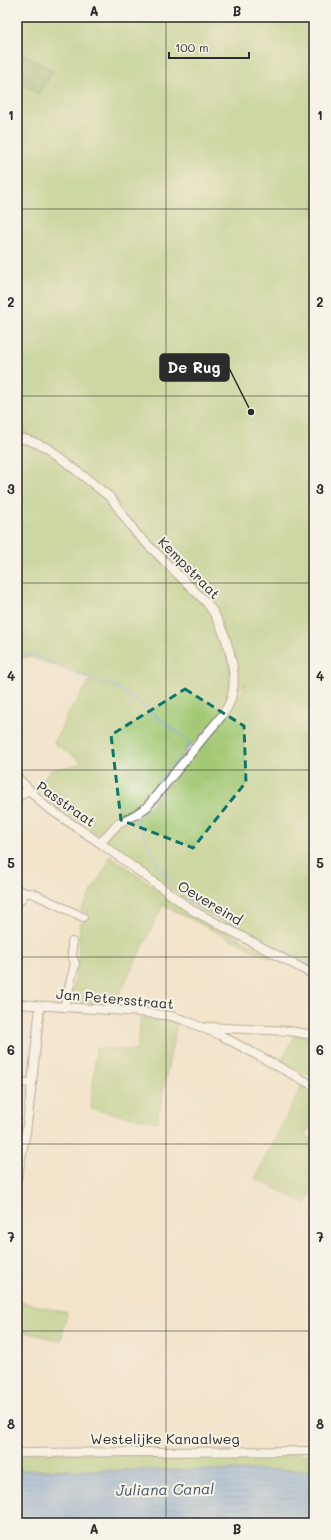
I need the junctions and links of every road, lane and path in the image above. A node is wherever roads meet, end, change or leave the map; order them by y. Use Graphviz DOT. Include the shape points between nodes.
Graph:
graph roads {
  1 [pos="17,438"];
  2 [pos="17,777"];
  3 [pos="28,790"];
  4 [pos="18,798"];
  5 [pos="100,843"];
  6 [pos="21,891"];
  7 [pos="17,905"];
  8 [pos="83,917"];
  9 [pos="72,942"];
  10 [pos="314,975"];
  11 [pos="17,1004"];
  12 [pos="40,1006"];
  13 [pos="64,1007"];
  14 [pos="202,1027"];
  15 [pos="314,1035"];
  16 [pos="17,1082"];
  17 [pos="32,1083"];
  18 [pos="314,1086"];
  19 [pos="17,1180"];
  20 [pos="314,1451"];
  21 [pos="17,1453"];
  1 -- 5 [label="street, Kempstraat" via="48,448 111,498 136,532 212,609 232,661 233,689 229,704 218,722 146,807 118,823"];
  2 -- 3 [label="street"];
  3 -- 4 [label="street, Passtraat"];
  3 -- 5 [label="street, Passtraat" via="46,806"];
  5 -- 10 [label="street, Oevereind" via="192,910"];
  6 -- 7 [label="street"];
  6 -- 8 [label="street" via="32,893"];
  9 -- 13 [label="street" via="75,964"];
  11 -- 12 [label="street, Jan Petersstraat"];
  12 -- 13 [label="street, Jan Petersstraat"];
  12 -- 17 [label="street"];
  13 -- 14 [label="street, Jan Petersstraat" via="152,1013 171,1016"];
  14 -- 15 [label="street" via="289,1031"];
  14 -- 18 [label="street, Jan Petersstraat"];
  16 -- 17 [label="street"];
  17 -- 19 [label="street"];
  20 -- 21 [label="street, Westelijke Kanaalweg"];
}
